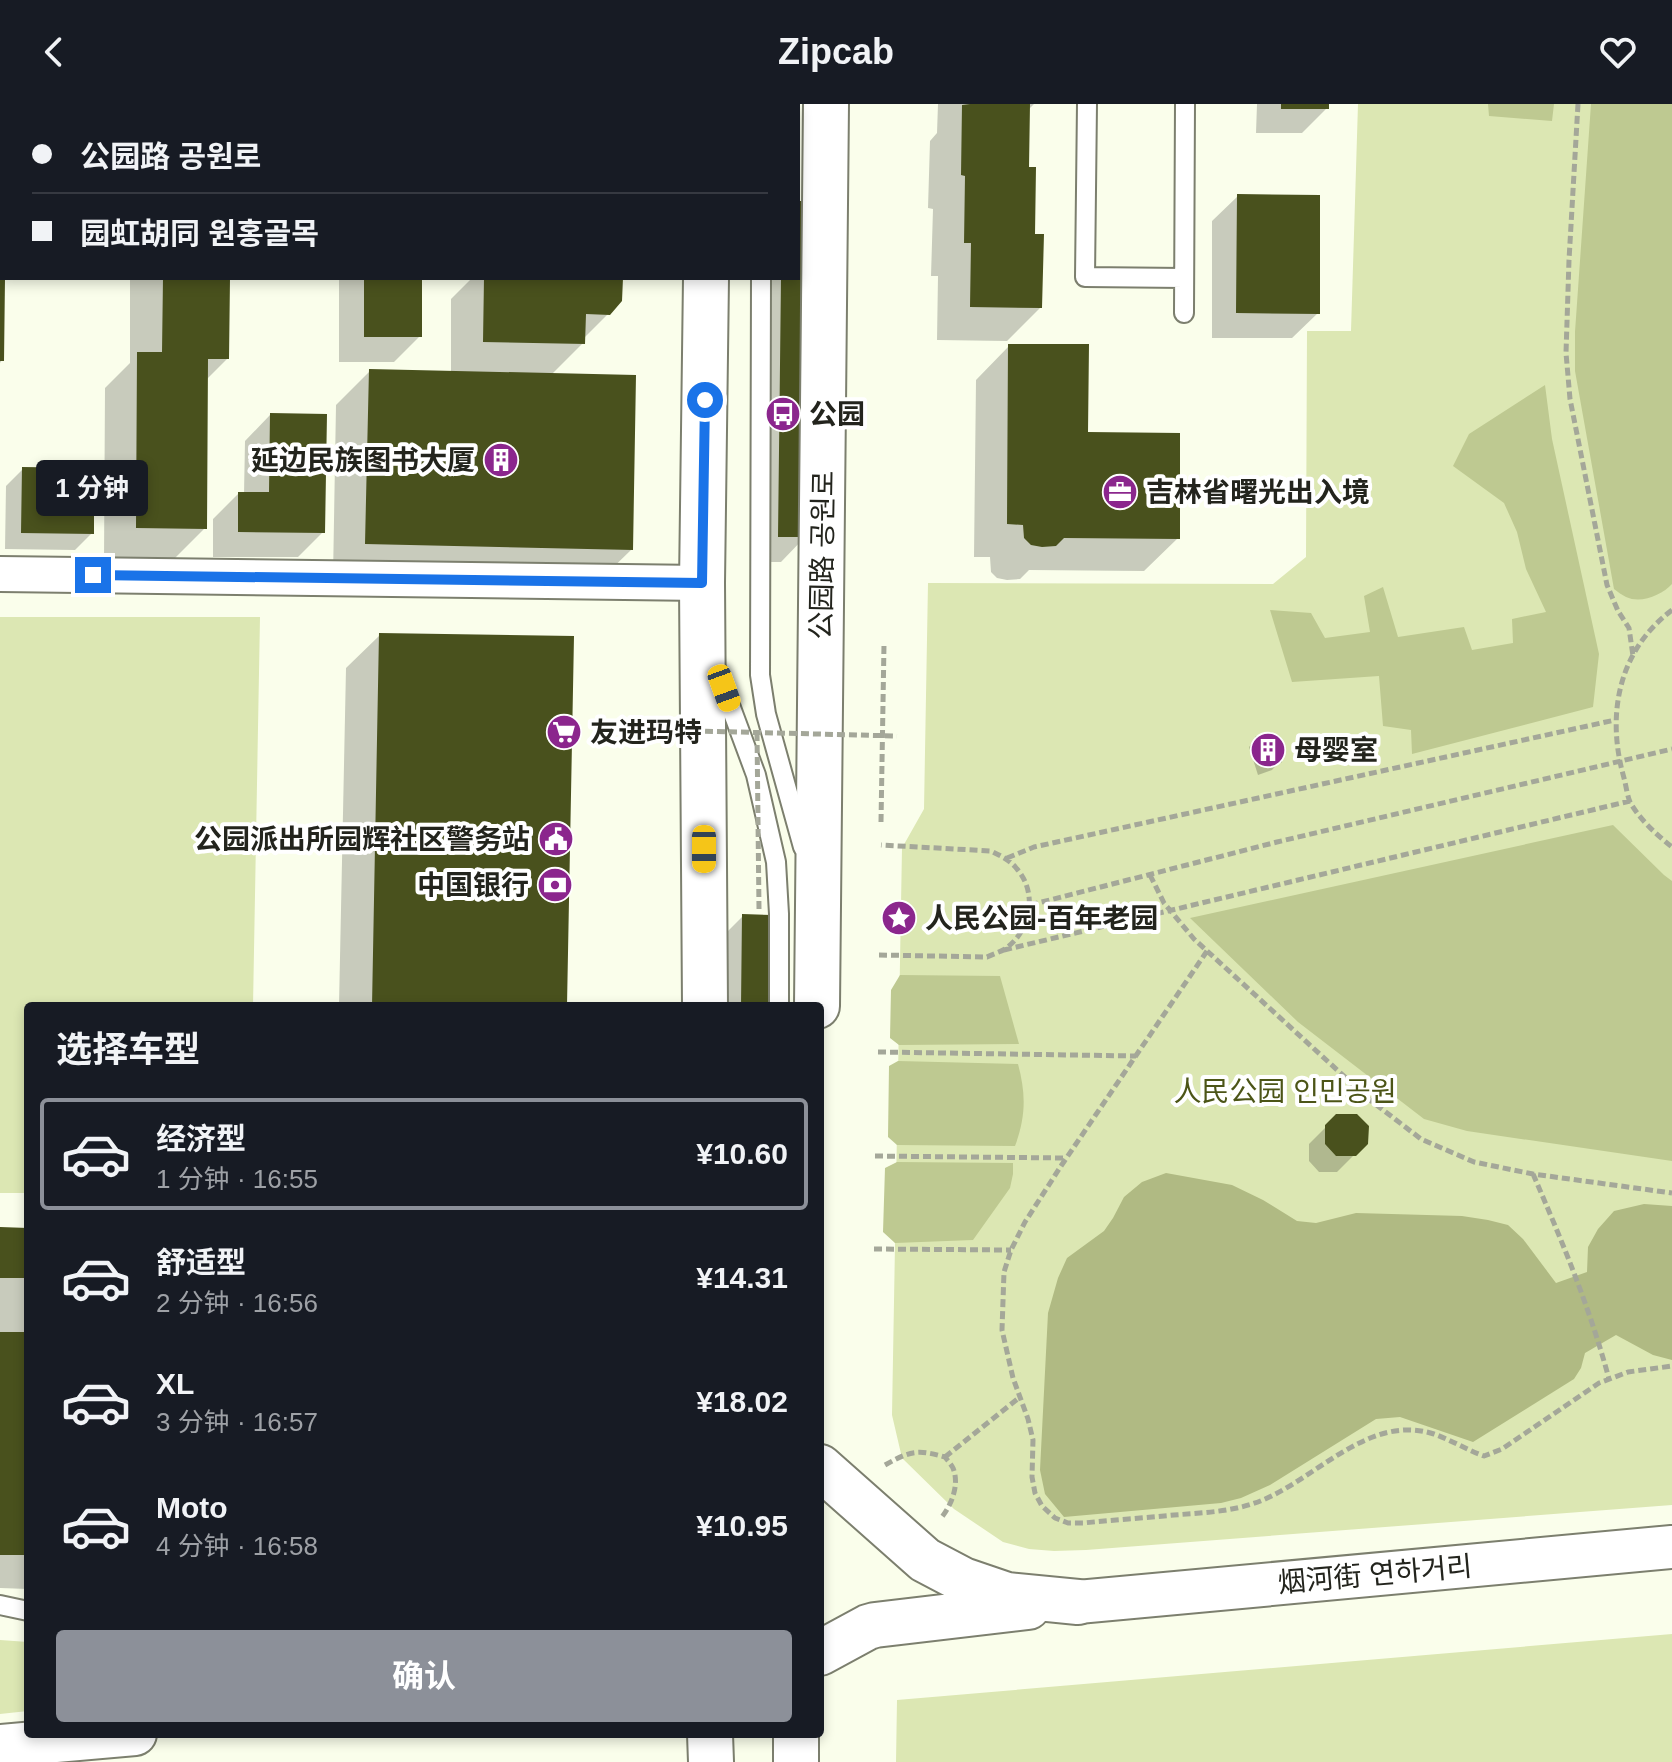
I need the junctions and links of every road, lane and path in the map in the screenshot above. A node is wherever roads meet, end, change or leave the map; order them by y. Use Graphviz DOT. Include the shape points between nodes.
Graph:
graph roads {
  1 [pos="826,104"];
  2 [pos="1087,104"];
  3 [pos="1185,104"];
  4 [pos="1578,104"];
  5 [pos="1184,278"];
  6 [pos="706,280"];
  7 [pos="761,280"];
  8 [pos="1184,313"];
  9 [pos="0,574"];
  10 [pos="702,583"];
  11 [pos="1672,610"];
  12 [pos="702,630"];
  13 [pos="884,644"];
  14 [pos="1633,656"];
  15 [pos="1615,720"];
  16 [pos="657,730"];
  17 [pos="757,733"];
  18 [pos="883,736"];
  19 [pos="897,736"];
  20 [pos="1672,749"];
  21 [pos="1619,761"];
  22 [pos="1630,801"];
  23 [pos="881,822"];
  24 [pos="881,845"];
  25 [pos="1672,847"];
  26 [pos="1007,858"];
  27 [pos="1150,875"];
  28 [pos="819,904"];
  29 [pos="1030,905"];
  30 [pos="759,909"];
  31 [pos="1171,912"];
  32 [pos="1004,950"];
  33 [pos="1207,951"];
  34 [pos="879,955"];
  35 [pos="705,1002"];
  36 [pos="779,1002"];
  37 [pos="817,1002"];
  38 [pos="878,1052"];
  39 [pos="1136,1056"];
  40 [pos="875,1156"];
  41 [pos="1066,1158"];
  42 [pos="1533,1174"];
  43 [pos="1672,1193"];
  44 [pos="874,1249"];
  45 [pos="1011,1250"];
  46 [pos="1672,1366"];
  47 [pos="1609,1379"];
  48 [pos="1020,1397"];
  49 [pos="945,1457"];
  50 [pos="885,1465"];
  51 [pos="824,1471"];
  52 [pos="941,1518"];
  53 [pos="1672,1547"];
  54 [pos="1078,1602"];
  55 [pos="0,1605"];
  56 [pos="24,1610"];
  57 [pos="824,1651"];
  58 [pos="90,1738"];
  59 [pos="710,1738"];
  60 [pos="796,1738"];
  61 [pos="0,1746"];
  62 [pos="711,1762"];
  63 [pos="796,1762"];
  1 -- 28 [label="main road, 公园路 공원로"];
  2 -- 5 [label="lane" via="1085,277"];
  3 -- 5 [label="lane"];
  4 -- 14 [label="path" via="1566,338 1570,399 1607,585 1629,628"];
  5 -- 8 [label="lane"];
  6 -- 10 [label="main road"];
  7 -- 28 [label="lane" via="760,675"];
  9 -- 10 [label="street"];
  10 -- 12 [label="main road"];
  11 -- 14 [label="path"];
  12 -- 35 [label="main road"];
  12 -- 36 [label="lane" via="756,775 776,862"];
  13 -- 18 [label="path"];
  14 -- 15 [label="path" via="1620,687"];
  15 -- 21 [label="path"];
  15 -- 26 [label="path" via="1034,847"];
  16 -- 17 [label="path, bridge"];
  17 -- 18 [label="path, bridge"];
  17 -- 30 [label="path, bridge"];
  18 -- 19 [label="path, bridge"];
  18 -- 23 [label="path"];
  20 -- 21 [label="path"];
  21 -- 22 [label="path"];
  21 -- 27 [label="path"];
  22 -- 25 [label="path"];
  22 -- 31 [label="path"];
  24 -- 26 [label="path" via="973,848"];
  26 -- 29 [label="path" via="1028,887"];
  27 -- 29 [label="path"];
  27 -- 31 [label="path"];
  28 -- 37 [label="main road, 公园路 공원로"];
  29 -- 32 [label="path" via="1026,923"];
  31 -- 32 [label="path"];
  31 -- 33 [label="path"];
  32 -- 34 [label="path" via="987,957"];
  33 -- 39 [label="path"];
  33 -- 42 [label="path" via="1370,1100 1421,1139 1474,1162"];
  38 -- 39 [label="path"];
  39 -- 41 [label="path"];
  40 -- 41 [label="path"];
  41 -- 45 [label="path"];
  42 -- 43 [label="path"];
  42 -- 47 [label="path" via="1569,1257"];
  44 -- 45 [label="path"];
  45 -- 48 [label="path" via="1004,1272 1002,1330"];
  46 -- 47 [label="path"];
  47 -- 48 [label="path" via="1484,1456 1433,1434 1389,1431 1368,1437 1251,1504 1083,1523 1055,1518 1035,1493 1033,1440"];
  48 -- 49 [label="path"];
  49 -- 50 [label="path" via="919,1451"];
  49 -- 52 [label="path" via="955,1481"];
  51 -- 54 [label="main road" via="925,1560 963,1580 1007,1595"];
  53 -- 54 [label="street, 烟河街 연하거리"];
  54 -- 57 [label="main road" via="875,1625"];
  55 -- 56 [label="lane"];
  58 -- 61 [label="street"];
  59 -- 62 [label="main road"];
  60 -- 63 [label="main road"];
}
